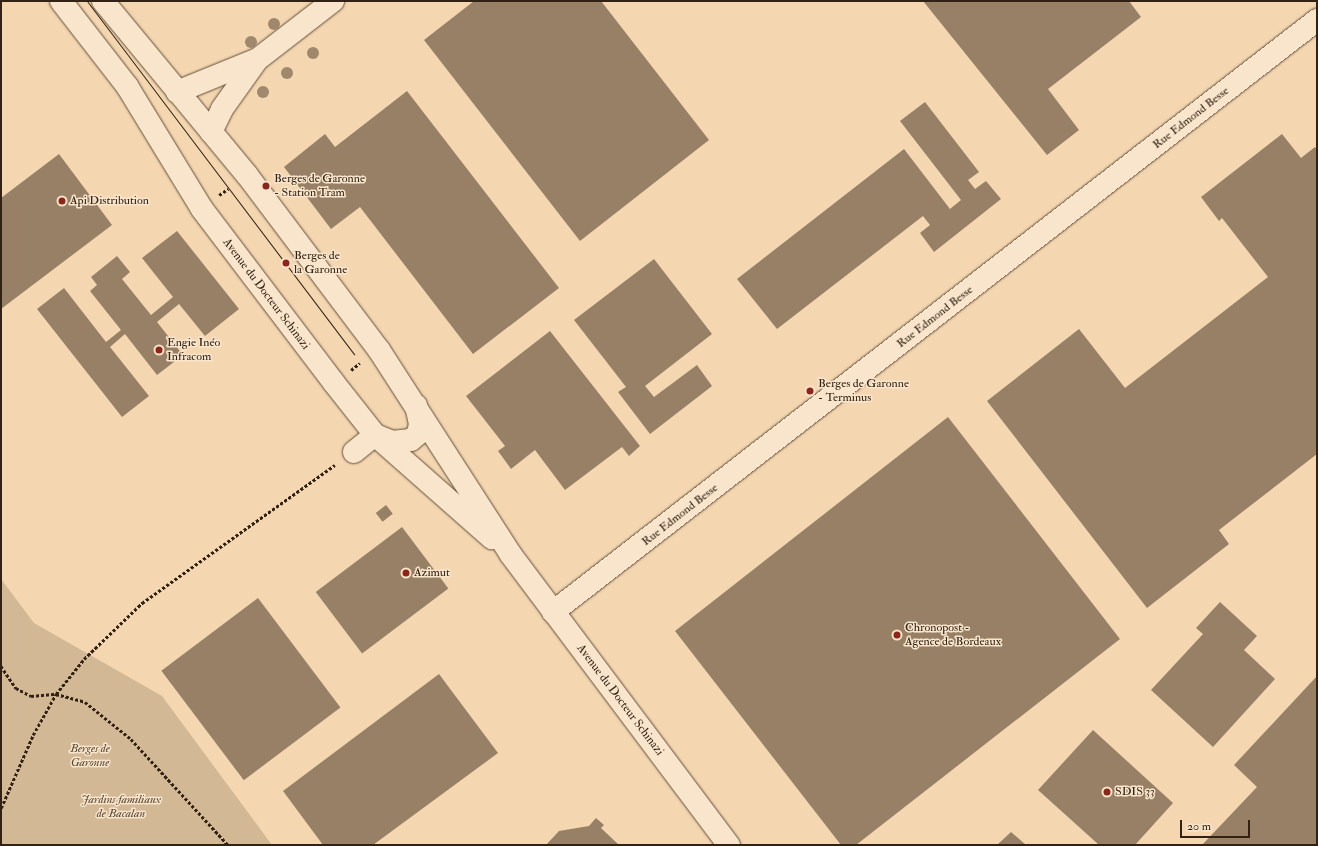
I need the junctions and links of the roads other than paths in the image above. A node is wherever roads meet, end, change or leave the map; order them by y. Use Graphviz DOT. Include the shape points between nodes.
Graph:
graph roads {
  1 [pos="61,1"];
  2 [pos="103,1"];
  3 [pos="333,1"];
  4 [pos="1317,20"];
  5 [pos="258,59"];
  6 [pos="177,92"];
  7 [pos="211,132"];
  8 [pos="416,404"];
  9 [pos="375,435"];
  10 [pos="354,452"];
  11 [pos="511,555"];
  12 [pos="553,612"];
  13 [pos="729,845"];
  1 -- 9 [label="street, Avenue du Docteur Schinazi" via="126,86 202,209"];
  2 -- 6 [label="street, Avenue du Docteur Schinazi"];
  3 -- 5 [label="street"];
  4 -- 12 [label="street, Rue Edmond Besse"];
  5 -- 6 [label="street"];
  5 -- 7 [label="street" via="222,109"];
  6 -- 7 [label="street, Avenue du Docteur Schinazi"];
  7 -- 8 [label="street, Avenue du Docteur Schinazi" via="247,175"];
  8 -- 9 [label="street" via="420,424 418,434 411,440 392,442"];
  8 -- 11 [label="street, Avenue du Docteur Schinazi"];
  9 -- 10 [label="street"];
  9 -- 11 [label="street, Avenue du Docteur Schinazi"];
  11 -- 12 [label="street, Avenue du Docteur Schinazi"];
  12 -- 13 [label="street, Avenue du Docteur Schinazi"];
}
